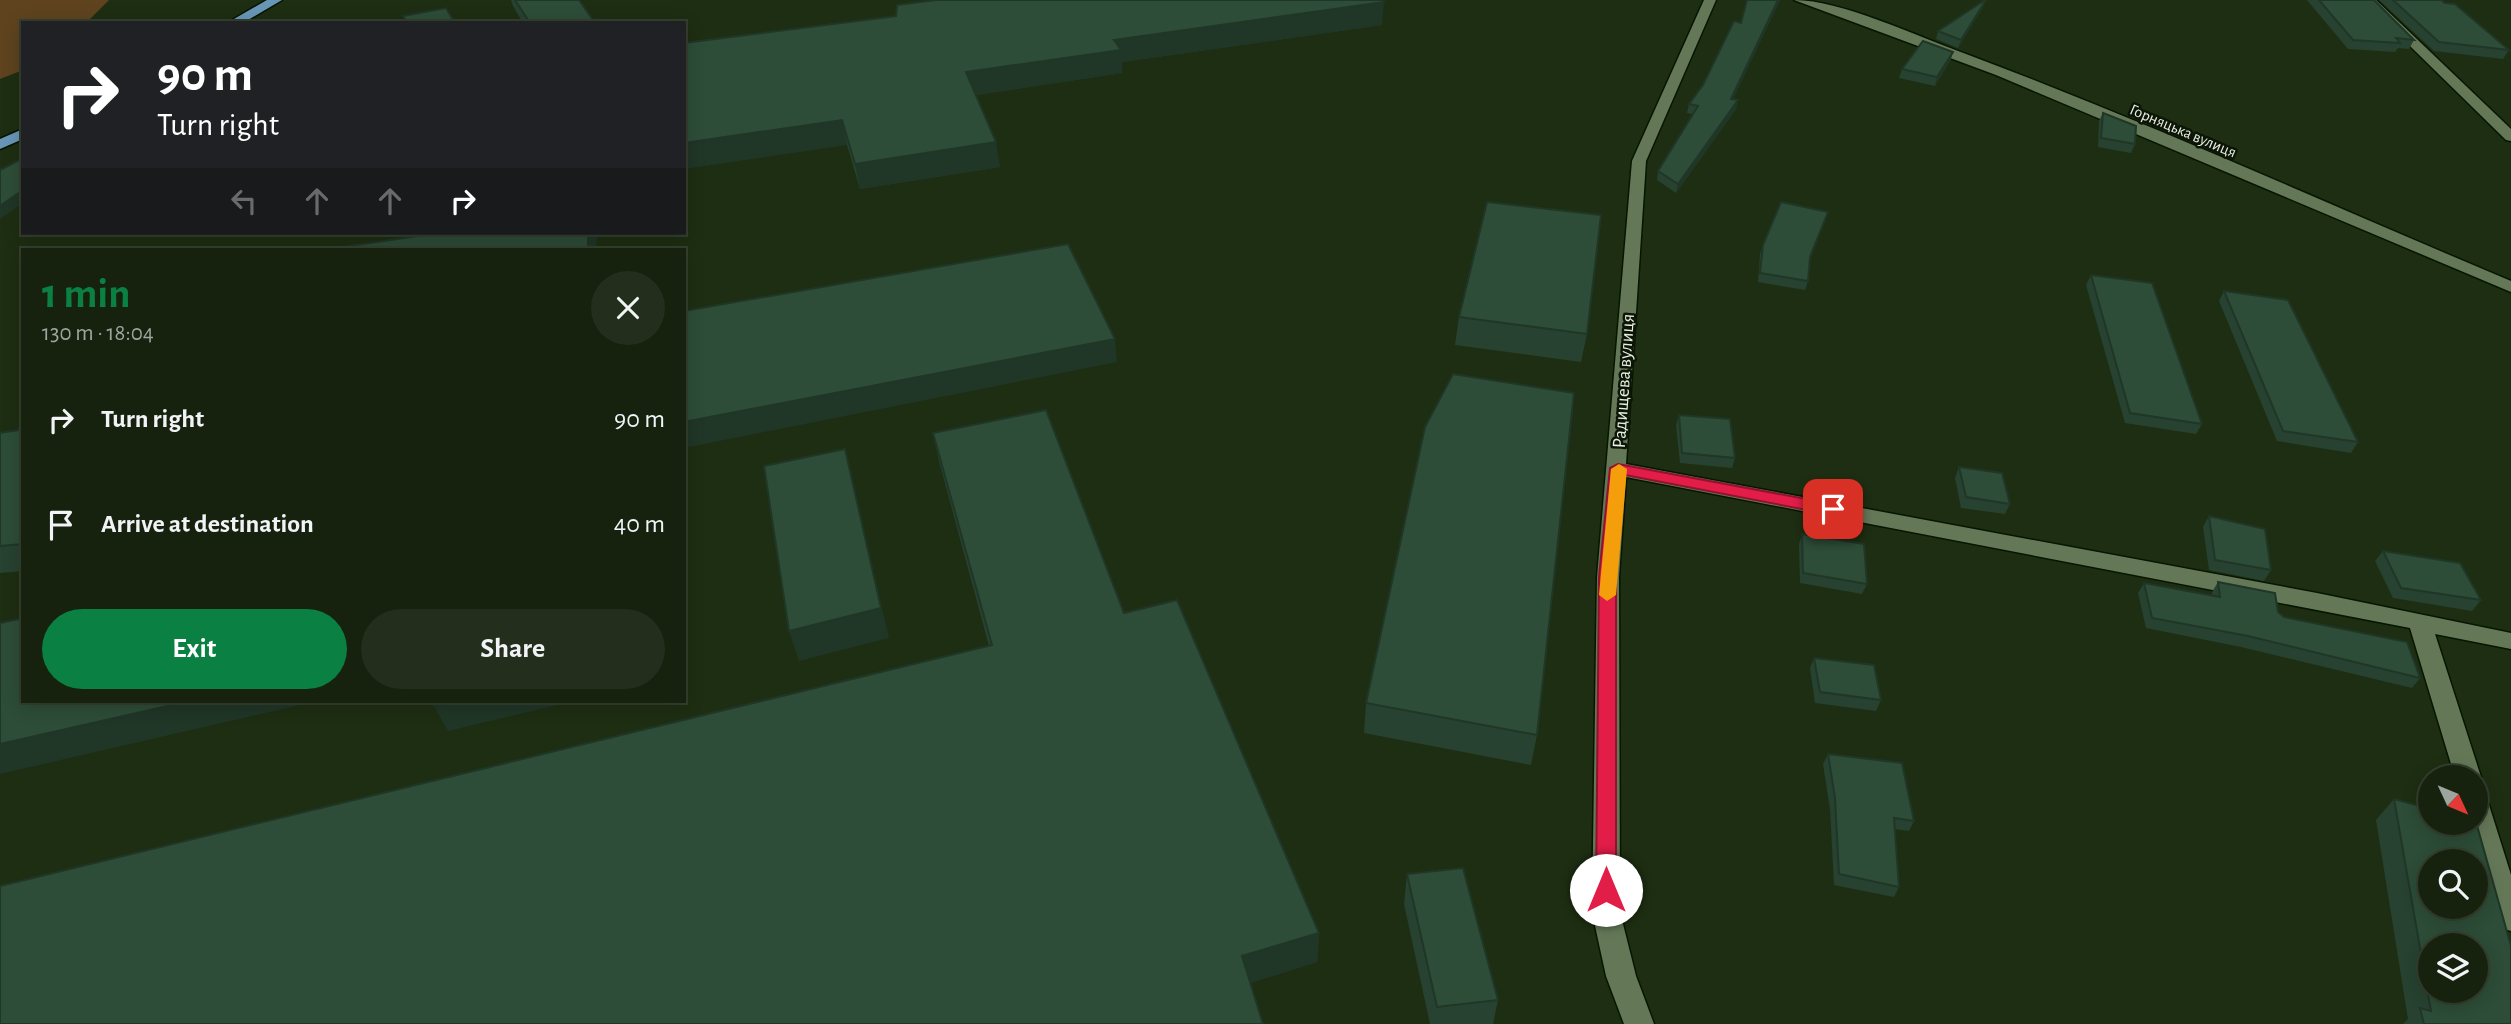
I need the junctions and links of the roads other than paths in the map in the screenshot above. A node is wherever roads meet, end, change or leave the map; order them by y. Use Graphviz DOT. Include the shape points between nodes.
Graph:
graph roads {
  1 [pos="276,0"];
  2 [pos="1710,0"];
  3 [pos="1800,0"];
  4 [pos="2368,0"];
  5 [pos="237,21"];
  6 [pos="21,134"];
  7 [pos="2511,136"];
  8 [pos="0,145"];
  9 [pos="2511,287"];
  10 [pos="1618,468"];
  11 [pos="2420,622"];
  12 [pos="2511,641"];
  13 [pos="2464,765"];
  14 [pos="2485,835"];
  15 [pos="2511,919"];
  16 [pos="1639,1024"];
  1 -- 5 [label="main road"];
  2 -- 10 [label="street, Радищева вулиця" via="1639,160"];
  3 -- 9 [label="street, Горняцька вулиця" via="2000,72"];
  4 -- 7 [label="street"];
  6 -- 8 [label="main road"];
  10 -- 11 [label="street"];
  10 -- 16 [label="street, Радищева вулиця" via="1608,577 1606,912 1621,976"];
  11 -- 12 [label="street"];
  11 -- 13 [label="street"];
  14 -- 15 [label="street"];
}
